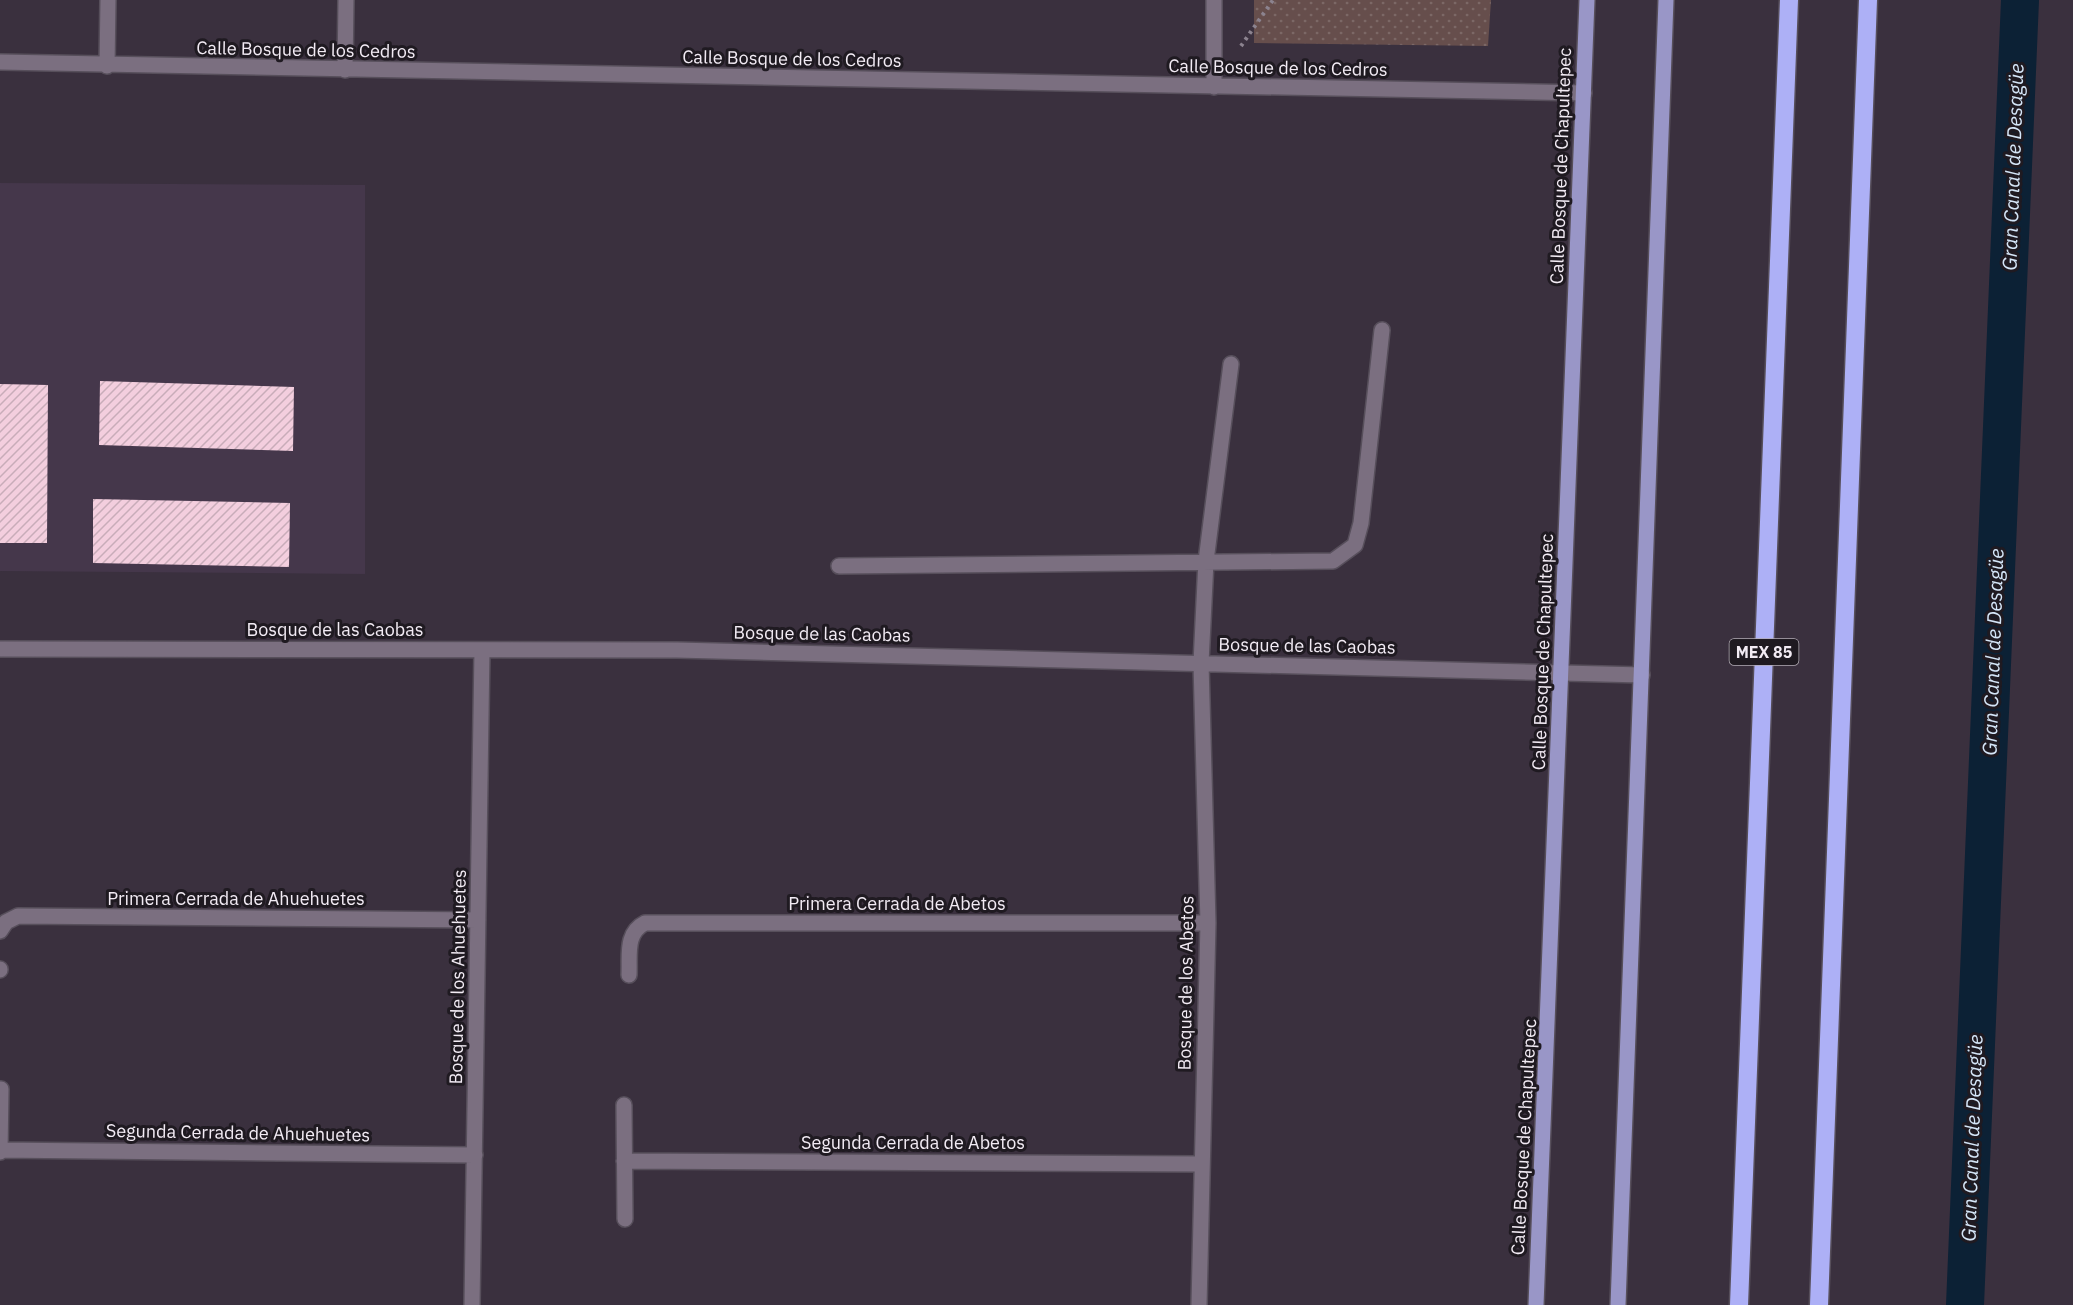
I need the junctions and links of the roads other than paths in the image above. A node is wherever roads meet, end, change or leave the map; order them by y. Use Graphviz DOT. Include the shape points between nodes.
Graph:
graph roads {
  1 [pos="108,0"];
  2 [pos="346,0"];
  3 [pos="1214,0"];
  4 [pos="1587,0"];
  5 [pos="1666,0"];
  6 [pos="1789,0"];
  7 [pos="1868,0"];
  8 [pos="0,62"];
  9 [pos="107,66"];
  10 [pos="345,70"];
  11 [pos="1214,87"];
  12 [pos="1584,93"];
  13 [pos="1382,330"];
  14 [pos="1231,364"];
  15 [pos="1206,561"];
  16 [pos="839,566"];
  17 [pos="0,649"];
  18 [pos="482,650"];
  19 [pos="1201,663"];
  20 [pos="1562,671"];
  21 [pos="1642,675"];
  22 [pos="478,920"];
  23 [pos="1208,923"];
  24 [pos="0,931"];
  25 [pos="629,975"];
  26 [pos="1,1089"];
  27 [pos="624,1106"];
  28 [pos="0,1151"];
  29 [pos="475,1155"];
  30 [pos="624,1161"];
  31 [pos="1202,1164"];
  32 [pos="625,1219"];
  33 [pos="472,1305"];
  34 [pos="1199,1305"];
  35 [pos="1536,1305"];
  36 [pos="1618,1305"];
  37 [pos="1739,1305"];
  38 [pos="1819,1305"];
  1 -- 9 [label="street"];
  2 -- 10 [label="street"];
  3 -- 11 [label="street"];
  4 -- 12 [label="main road, Calle Bosque de Chapultepec"];
  5 -- 21 [label="main road"];
  6 -- 37 [label="highway, MEX 85"];
  7 -- 38 [label="highway"];
  8 -- 9 [label="street, Calle Bosque de los Cedros"];
  9 -- 10 [label="street, Calle Bosque de los Cedros"];
  10 -- 11 [label="street, Calle Bosque de los Cedros"];
  11 -- 12 [label="street, Calle Bosque de los Cedros"];
  12 -- 20 [label="main road, Calle Bosque de Chapultepec"];
  13 -- 15 [label="street" via="1361,522 1354,545 1333,561"];
  14 -- 15 [label="street, Bosque de los Abetos"];
  15 -- 16 [label="street"];
  15 -- 19 [label="street, Bosque de los Abetos"];
  17 -- 18 [label="street, Bosque de las Caobas"];
  18 -- 19 [label="street, Bosque de las Caobas" via="677,650"];
  18 -- 22 [label="street, Bosque de los Ahuehuetes"];
  19 -- 20 [label="street, Bosque de las Caobas"];
  19 -- 23 [label="street, Bosque de los Abetos"];
  20 -- 21 [label="street, Bosque de las Caobas"];
  20 -- 35 [label="main road, Calle Bosque de Chapultepec"];
  21 -- 36 [label="main road"];
  22 -- 24 [label="street, Primera Cerrada de Ahuehuetes" via="18,916 6,922"];
  22 -- 29 [label="street, Bosque de los Ahuehuetes"];
  23 -- 25 [label="street, Primera Cerrada de Abetos" via="645,923 630,938"];
  23 -- 31 [label="street, Bosque de los Abetos"];
  26 -- 28 [label="street, Segunda Cerrada de Ahuehuetes"];
  27 -- 30 [label="street"];
  28 -- 29 [label="street, Segunda Cerrada de Ahuehuetes"];
  29 -- 33 [label="street, Bosque de los Ahuehuetes"];
  30 -- 31 [label="street, Segunda Cerrada de Abetos"];
  30 -- 32 [label="street"];
  31 -- 34 [label="street, Bosque de los Abetos"];
}
